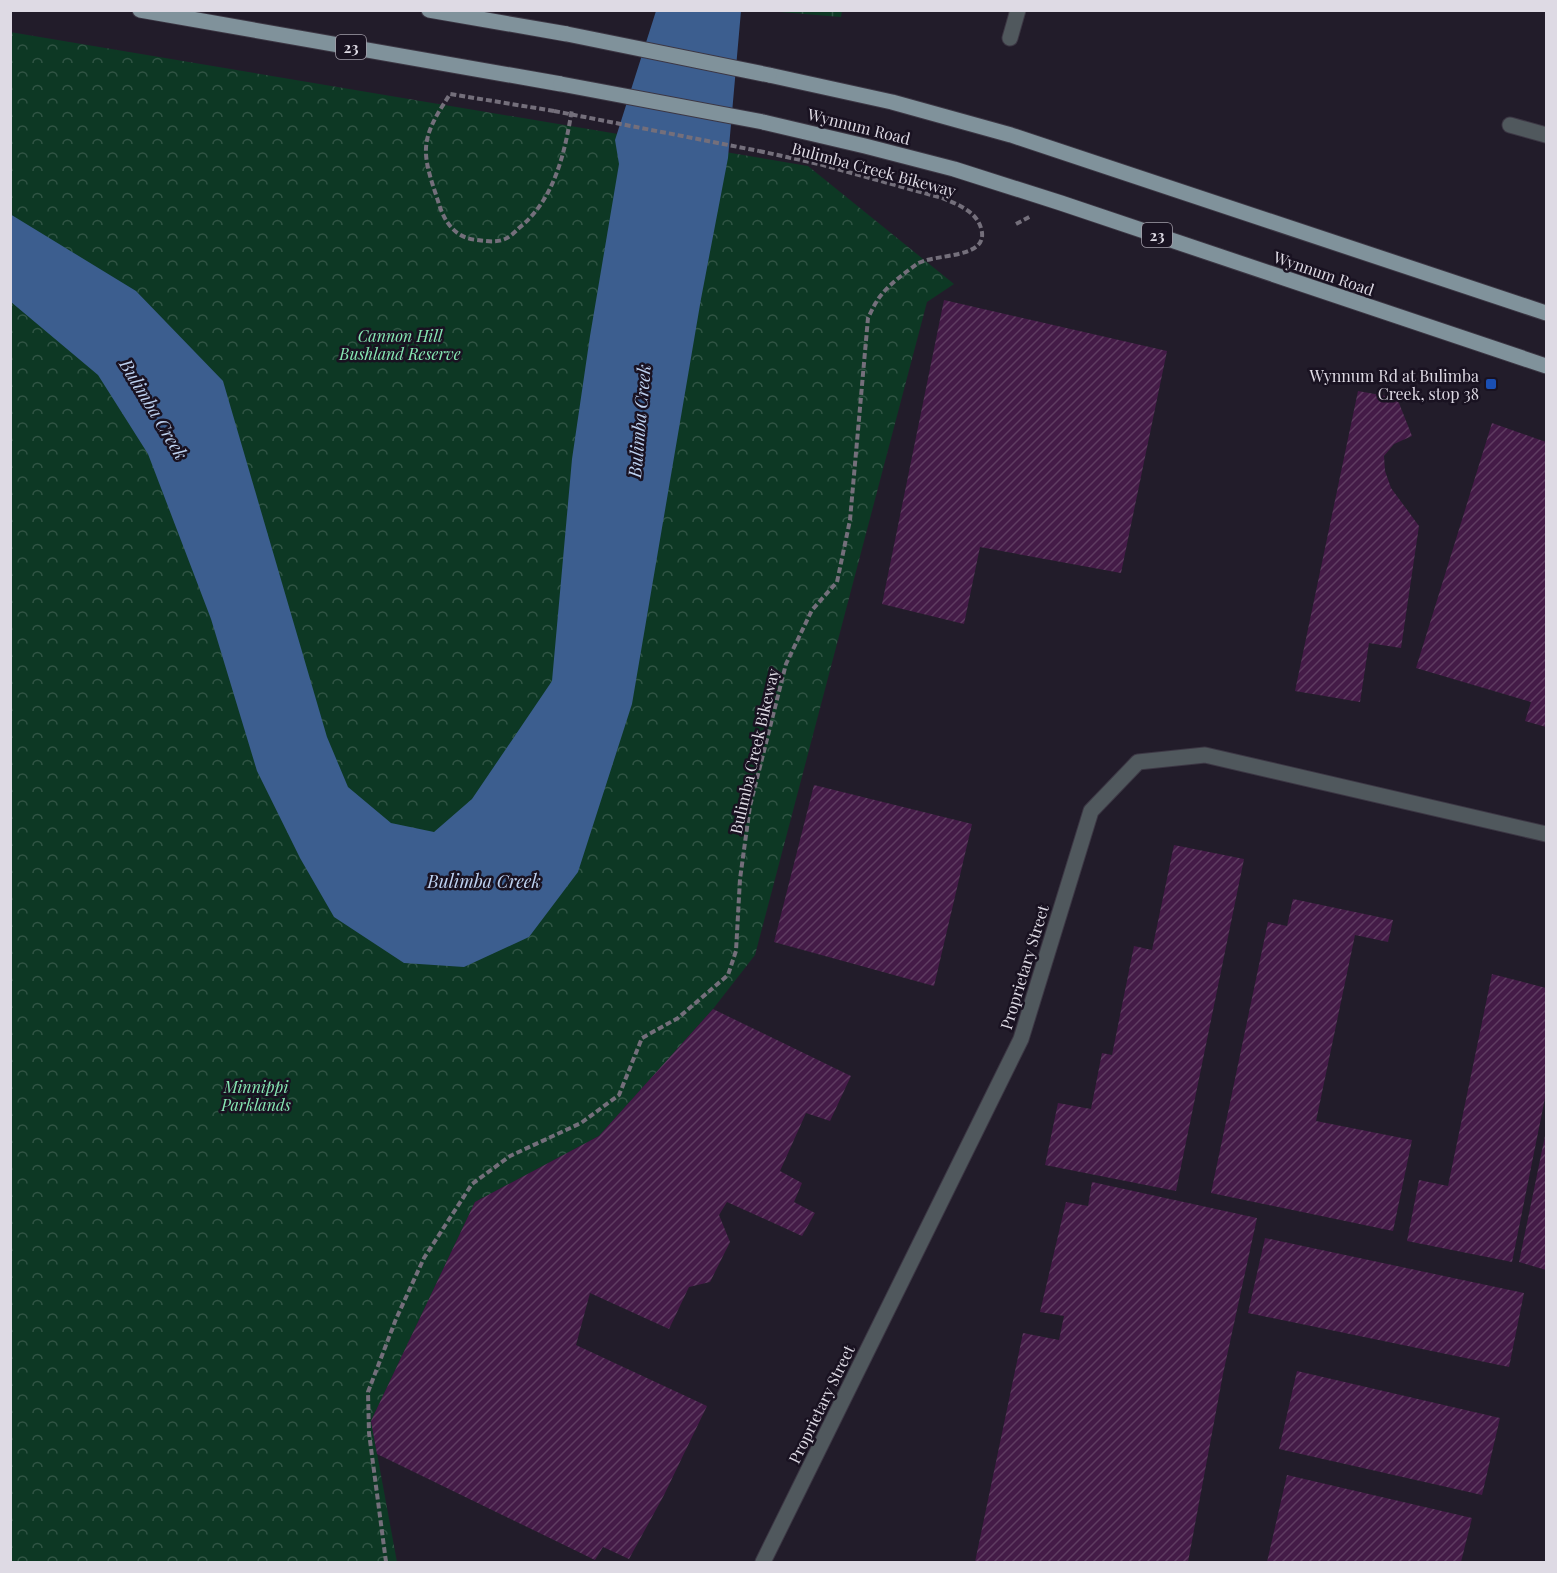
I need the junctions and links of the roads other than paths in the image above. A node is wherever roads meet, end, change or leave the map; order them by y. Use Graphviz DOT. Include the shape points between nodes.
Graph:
graph roads {
  1 [pos="140,10"];
  2 [pos="429,10"];
  3 [pos="1018,10"];
  4 [pos="1010,38"];
  5 [pos="1510,124"];
  6 [pos="1546,135"];
  7 [pos="1546,313"];
  8 [pos="1546,366"];
  9 [pos="1546,834"];
  10 [pos="763,1563"];
  1 -- 8 [label="main road, Wynnum Road / 23, bridge" via="561,84 763,122 866,146 1061,203"];
  2 -- 7 [label="main road, Wynnum Road, bridge" via="567,34 892,102 1011,135"];
  3 -- 4 [label="street"];
  5 -- 6 [label="street"];
  9 -- 10 [label="street, Proprietary Street" via="1205,755 1138,762 1091,811 1021,1039"];
}
